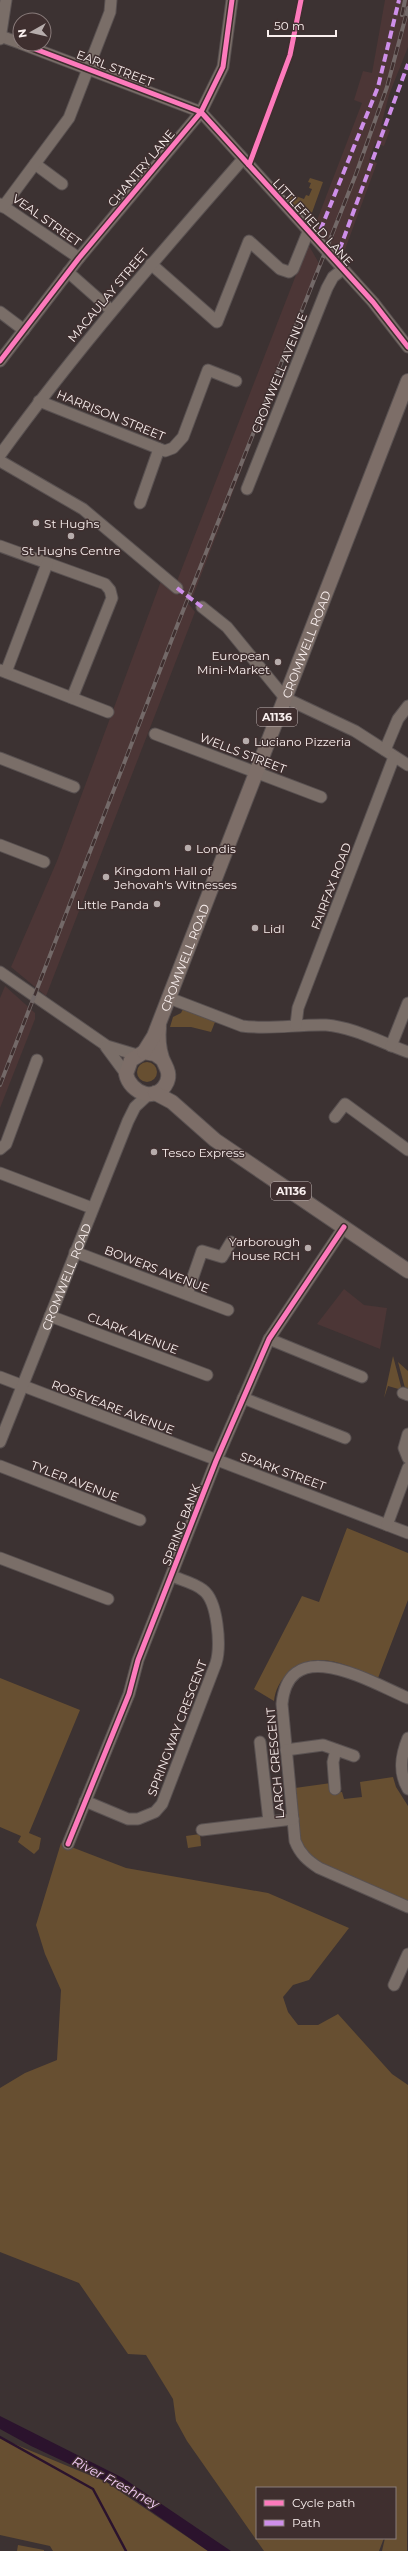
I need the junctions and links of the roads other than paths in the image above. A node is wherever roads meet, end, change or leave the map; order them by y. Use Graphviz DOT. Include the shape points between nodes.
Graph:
graph roads {
  1 [pos="6,0"];
  2 [pos="111,0"];
  3 [pos="232,0"];
  4 [pos="1,37"];
  5 [pos="12,41"];
  6 [pos="44,52"];
  7 [pos="89,68"];
  8 [pos="201,112"];
  9 [pos="243,159"];
  10 [pos="35,164"];
  11 [pos="62,184"];
  12 [pos="2,205"];
  13 [pos="308,232"];
  14 [pos="79,258"];
  15 [pos="151,264"];
  16 [pos="342,270"];
  17 [pos="68,272"];
  18 [pos="111,310"];
  19 [pos="0,312"];
  20 [pos="24,330"];
  21 [pos="408,347"];
  22 [pos="0,361"];
  23 [pos="236,381"];
  24 [pos="408,381"];
  25 [pos="39,401"];
  26 [pos="159,449"];
  27 [pos="0,455"];
  28 [pos="0,461"];
  29 [pos="247,489"];
  30 [pos="140,503"];
  31 [pos="0,546"];
  32 [pos="47,564"];
  33 [pos="177,588"];
  34 [pos="202,607"];
  35 [pos="3,671"];
  36 [pos="72,698"];
  37 [pos="285,698"];
  38 [pos="408,706"];
  39 [pos="108,712"];
  40 [pos="154,734"];
  41 [pos="385,750"];
  42 [pos="0,758"];
  43 [pos="394,758"];
  44 [pos="408,765"];
  45 [pos="256,772"];
  46 [pos="74,787"];
  47 [pos="321,797"];
  48 [pos="0,845"];
  49 [pos="44,862"];
  50 [pos="0,972"];
  51 [pos="168,998"];
  52 [pos="408,1003"];
  53 [pos="159,1019"];
  54 [pos="296,1025"];
  55 [pos="98,1040"];
  56 [pos="391,1046"];
  57 [pos="408,1052"];
  58 [pos="140,1054"];
  59 [pos="162,1059"];
  60 [pos="37,1060"];
  61 [pos="126,1074"];
  62 [pos="168,1074"];
  63 [pos="132,1088"];
  64 [pos="152,1094"];
  65 [pos="177,1107"];
  66 [pos="132,1112"];
  67 [pos="335,1117"];
  68 [pos="0,1149"];
  69 [pos="408,1150"];
  70 [pos="0,1173"];
  71 [pos="92,1208"];
  72 [pos="344,1227"];
  73 [pos="231,1242"];
  74 [pos="76,1252"];
  75 [pos="408,1271"];
  76 [pos="187,1294"];
  77 [pos="228,1310"];
  78 [pos="50,1316"];
  79 [pos="270,1339"];
  80 [pos="207,1375"];
  81 [pos="0,1377"];
  82 [pos="362,1377"];
  83 [pos="22,1386"];
  84 [pos="243,1398"];
  85 [pos="408,1434"];
  86 [pos="345,1438"];
  87 [pos="0,1442"];
  88 [pos="408,1458"];
  89 [pos="216,1461"];
  90 [pos="0,1466"];
  91 [pos="408,1468"];
  92 [pos="140,1520"];
  93 [pos="387,1525"];
  94 [pos="408,1533"];
  95 [pos="0,1558"];
  96 [pos="172,1576"];
  97 [pos="108,1599"];
  98 [pos="408,1698"];
  99 [pos="408,1738"];
  100 [pos="260,1742"];
  101 [pos="286,1750"];
  102 [pos="336,1750"];
  103 [pos="354,1756"];
  104 [pos="335,1789"];
  105 [pos="408,1789"];
  106 [pos="85,1801"];
  107 [pos="293,1819"];
  108 [pos="269,1821"];
  109 [pos="202,1830"];
  110 [pos="68,1844"];
  111 [pos="408,1907"];
  112 [pos="408,1954"];
  113 [pos="394,1985"];
  1 -- 4 [label="street"];
  2 -- 7 [label="street" via="110,12"];
  3 -- 8 [label="street, CHANTRY LANE" via="223,67"];
  4 -- 5 [label="street, EARL STREET"];
  6 -- 7 [label="street, EARL STREET"];
  7 -- 8 [label="street, EARL STREET"];
  7 -- 10 [label="street" via="70,118"];
  8 -- 9 [label="street, LITTLEFIELD LANE"];
  8 -- 14 [label="street, CHANTRY LANE"];
  9 -- 13 [label="street, LITTLEFIELD LANE"];
  9 -- 15 [label="street, MACAULAY STREET"];
  10 -- 11 [label="street"];
  10 -- 12 [label="street"];
  12 -- 14 [label="street, VEAL STREET"];
  13 -- 15 [label="street" via="293,269 289,272 280,269 248,241 218,322"];
  13 -- 16 [label="street, LITTLEFIELD LANE"];
  14 -- 17 [label="street, CHANTRY LANE"];
  15 -- 18 [label="street, MACAULAY STREET"];
  16 -- 21 [label="street, LITTLEFIELD LANE" via="373,302"];
  16 -- 29 [label="street, CROMWELL AVENUE" via="333,277 327,288"];
  17 -- 18 [label="street"];
  17 -- 20 [label="street, CHANTRY LANE"];
  18 -- 25 [label="street, MACAULAY STREET"];
  19 -- 20 [label="street"];
  20 -- 22 [label="street, CHANTRY LANE"];
  23 -- 26 [label="street, HARRISON STREET" via="208,370 183,437 174,448 165,451"];
  24 -- 37 [label="main road, CROMWELL ROAD / A1136"];
  25 -- 26 [label="street, HARRISON STREET"];
  25 -- 27 [label="street, MACAULAY STREET"];
  26 -- 30 [label="street"];
  28 -- 33 [label="street" via="83,509"];
  31 -- 32 [label="street"];
  32 -- 35 [label="street"];
  32 -- 36 [label="street" via="105,584 112,594"];
  34 -- 37 [label="street" via="227,628"];
  35 -- 36 [label="street"];
  36 -- 39 [label="street"];
  37 -- 41 [label="street" via="355,731"];
  37 -- 45 [label="main road, CROMWELL ROAD / A1136"];
  38 -- 41 [label="street" via="398,719"];
  40 -- 45 [label="street, WELLS STREET"];
  41 -- 43 [label="street"];
  42 -- 46 [label="street"];
  43 -- 44 [label="street"];
  43 -- 54 [label="street, FAIRFAX ROAD" via="298,1008"];
  45 -- 47 [label="street, WELLS STREET"];
  45 -- 51 [label="main road, CROMWELL ROAD / A1136"];
  48 -- 49 [label="street"];
  50 -- 55 [label="street"];
  51 -- 53 [label="main road, CROMWELL ROAD / A1136"];
  51 -- 54 [label="street" via="242,1026 254,1028"];
  52 -- 56 [label="street"];
  53 -- 58 [label="main road, CROMWELL ROAD / A1136" via="154,1036"];
  53 -- 59 [label="main road, CROMWELL ROAD / A1136" via="158,1033"];
  54 -- 56 [label="street" via="339,1028"];
  55 -- 58 [label="street" via="117,1050"];
  55 -- 61 [label="street" via="114,1055"];
  56 -- 57 [label="street"];
  58 -- 59 [label="main road" via="155,1054"];
  58 -- 61 [label="main road, A1136" via="128,1066"];
  59 -- 62 [label="main road, A1136"];
  60 -- 68 [label="street" via="6,1144"];
  61 -- 63 [label="main road"];
  62 -- 64 [label="main road" via="164,1085"];
  62 -- 65 [label="main road"];
  63 -- 64 [label="main road, A1136" via="137,1092"];
  63 -- 66 [label="street, CROMWELL ROAD"];
  64 -- 65 [label="main road, A1136"];
  64 -- 66 [label="street, CROMWELL ROAD" via="139,1102"];
  65 -- 72 [label="main road, A1136" via="216,1140"];
  66 -- 71 [label="street, CROMWELL ROAD"];
  67 -- 69 [label="street" via="345,1104"];
  70 -- 71 [label="street"];
  71 -- 74 [label="street, CROMWELL ROAD"];
  72 -- 75 [label="main road, A1136"];
  72 -- 79 [label="street, SPRING BANK"];
  73 -- 76 [label="street" via="222,1258 202,1251"];
  74 -- 76 [label="street, BOWERS AVENUE"];
  74 -- 78 [label="street, CROMWELL ROAD"];
  76 -- 77 [label="street, BOWERS AVENUE"];
  78 -- 80 [label="street, CLARK AVENUE"];
  78 -- 83 [label="street, CROMWELL ROAD"];
  79 -- 82 [label="street"];
  79 -- 84 [label="street, SPRING BANK"];
  81 -- 83 [label="street, ROSEVEARE AVENUE"];
  83 -- 87 [label="street, CROMWELL ROAD"];
  83 -- 89 [label="street, ROSEVEARE AVENUE"];
  84 -- 86 [label="street"];
  84 -- 89 [label="street, SPRING BANK"];
  85 -- 88 [label="street" via="404,1448"];
  89 -- 93 [label="street, SPARK STREET"];
  89 -- 96 [label="street, SPRING BANK"];
  90 -- 92 [label="street, TYLER AVENUE"];
  91 -- 93 [label="street"];
  93 -- 94 [label="street, SPARK STREET"];
  95 -- 97 [label="street"];
  96 -- 106 [label="street, SPRING BANK" via="138,1660 129,1694"];
  96 -- 106 [label="street, SPRINGWAY CRESCENT" via="202,1589 210,1596 214,1605 218,1650 216,1663 162,1804 147,1817 128,1818"];
  98 -- 101 [label="street, LARCH CRESCENT" via="340,1669 322,1666 307,1668 290,1680 282,1698"];
  99 -- 105 [label="street" via="401,1763"];
  100 -- 108 [label="street"];
  101 -- 102 [label="street" via="323,1745"];
  101 -- 107 [label="street, LARCH CRESCENT"];
  102 -- 103 [label="street"];
  102 -- 104 [label="street" via="333,1762"];
  106 -- 110 [label="street, SPRING BANK"];
  107 -- 108 [label="street"];
  107 -- 111 [label="street, LARCH CRESCENT" via="295,1841 308,1860"];
  108 -- 109 [label="street"];
  112 -- 113 [label="street"];
}
